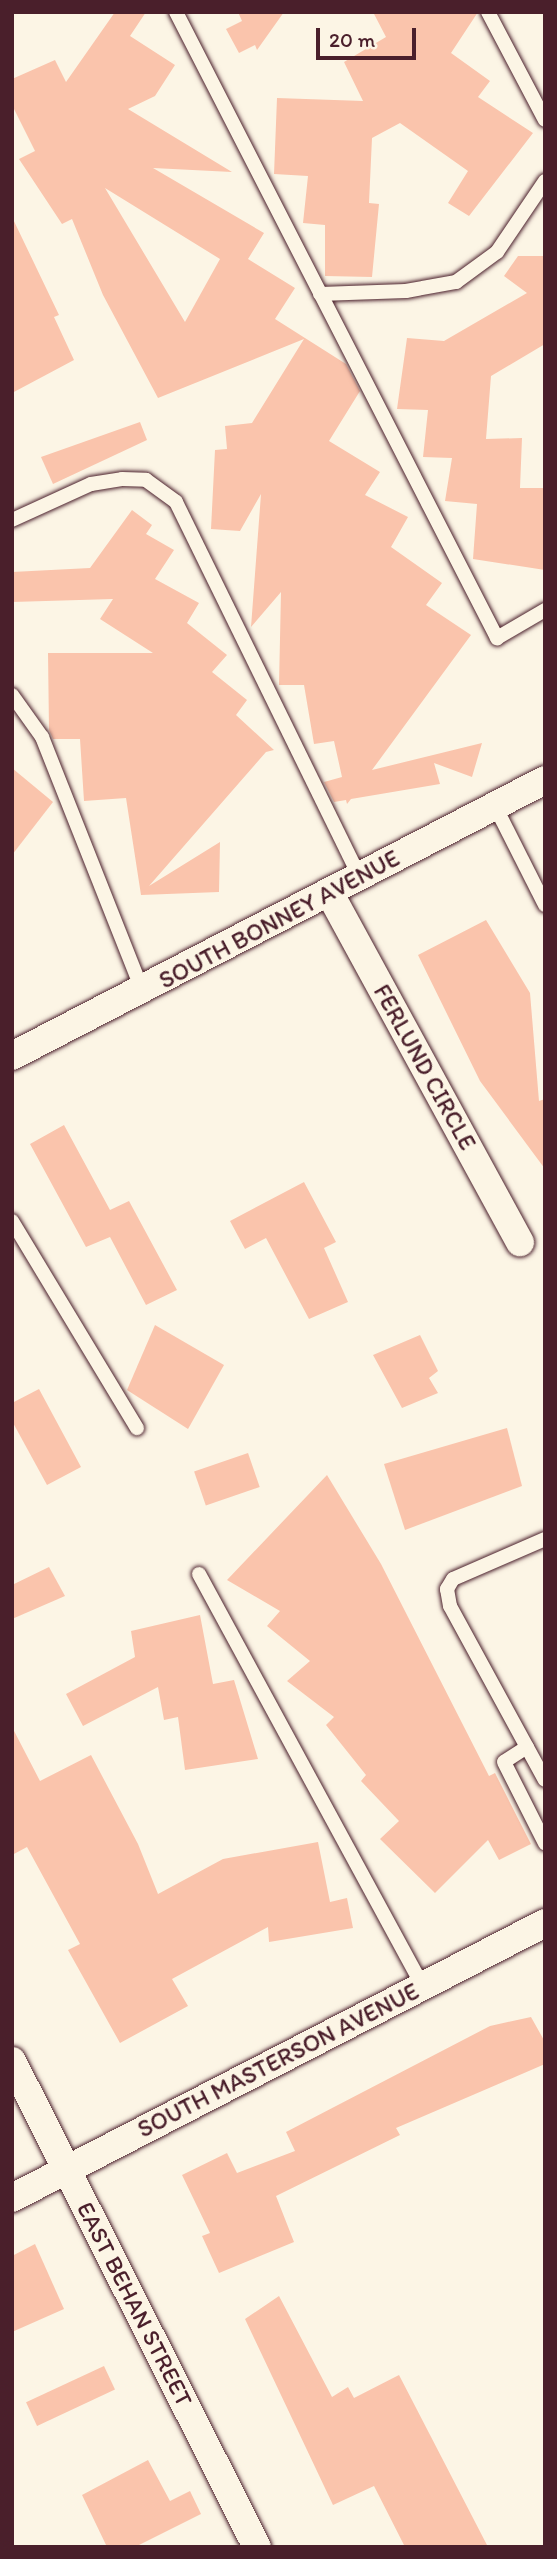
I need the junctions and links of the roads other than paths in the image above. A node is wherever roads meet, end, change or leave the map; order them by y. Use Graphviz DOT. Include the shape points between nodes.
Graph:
graph roads {
  1 [pos="176,12"];
  2 [pos="488,12"];
  3 [pos="545,120"];
  4 [pos="545,181"];
  5 [pos="320,294"];
  6 [pos="12,520"];
  7 [pos="545,610"];
  8 [pos="12,695"];
  9 [pos="545,780"];
  10 [pos="495,806"];
  11 [pos="359,877"];
  12 [pos="329,892"];
  13 [pos="545,905"];
  14 [pos="142,990"];
  15 [pos="12,1056"];
  16 [pos="12,1222"];
  17 [pos="520,1242"];
  18 [pos="137,1428"];
  19 [pos="545,1539"];
  20 [pos="199,1574"];
  21 [pos="527,1747"];
  22 [pos="545,1780"];
  23 [pos="545,1843"];
  24 [pos="545,1923"];
  25 [pos="423,1986"];
  26 [pos="12,2061"];
  27 [pos="68,2169"];
  28 [pos="12,2198"];
  29 [pos="257,2547"];
  1 -- 5 [label="lane"];
  2 -- 3 [label="lane"];
  4 -- 5 [label="lane" via="497,252 456,282 406,291"];
  5 -- 7 [label="lane" via="497,638"];
  6 -- 11 [label="lane" via="91,484 122,479 146,480 176,502"];
  8 -- 14 [label="lane" via="41,737"];
  9 -- 10 [label="street, SOUTH BONNEY AVENUE"];
  10 -- 11 [label="street, SOUTH BONNEY AVENUE"];
  10 -- 13 [label="lane"];
  11 -- 12 [label="street, SOUTH BONNEY AVENUE"];
  12 -- 14 [label="street, SOUTH BONNEY AVENUE"];
  12 -- 17 [label="street, FERLUND CIRCLE"];
  14 -- 15 [label="street, SOUTH BONNEY AVENUE"];
  16 -- 18 [label="lane"];
  19 -- 21 [label="lane" via="453,1579 447,1589 450,1606"];
  20 -- 25 [label="lane"];
  21 -- 22 [label="lane"];
  21 -- 23 [label="lane" via="504,1762"];
  24 -- 25 [label="street, SOUTH MASTERSON AVENUE"];
  25 -- 27 [label="street, SOUTH MASTERSON AVENUE"];
  26 -- 27 [label="street, EAST BEHAN STREET"];
  27 -- 28 [label="street, SOUTH MASTERSON AVENUE"];
  27 -- 29 [label="street, EAST BEHAN STREET"];
}
